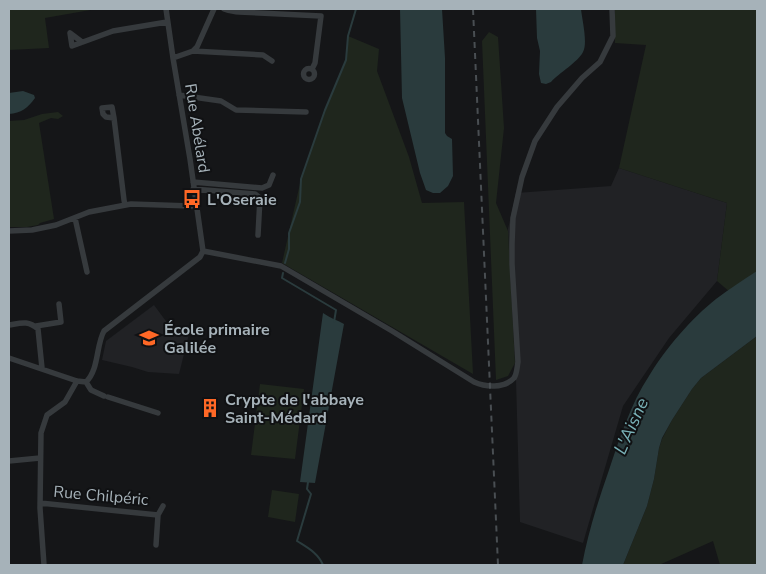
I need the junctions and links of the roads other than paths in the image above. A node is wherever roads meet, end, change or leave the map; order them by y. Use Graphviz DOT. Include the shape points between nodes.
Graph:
graph roads {
  1 [pos="166,9"];
  2 [pos="214,9"];
  3 [pos="224,9"];
  4 [pos="612,9"];
  5 [pos="239,10"];
  6 [pos="276,11"];
  7 [pos="329,12"];
  8 [pos="322,16"];
  9 [pos="167,22"];
  10 [pos="82,42"];
  11 [pos="193,51"];
  12 [pos="173,58"];
  13 [pos="272,61"];
  14 [pos="312,69"];
  15 [pos="179,95"];
  16 [pos="306,112"];
  17 [pos="114,118"];
  18 [pos="273,175"];
  19 [pos="193,185"];
  20 [pos="125,205"];
  21 [pos="196,205"];
  22 [pos="75,218"];
  23 [pos="9,231"];
  24 [pos="258,235"];
  25 [pos="203,251"];
  26 [pos="88,272"];
  27 [pos="59,304"];
  28 [pos="9,325"];
  29 [pos="36,326"];
  30 [pos="9,358"];
  31 [pos="42,368"];
  32 [pos="77,381"];
  33 [pos="86,382"];
  34 [pos="158,413"];
  35 [pos="40,458"];
  36 [pos="9,461"];
  37 [pos="40,503"];
  38 [pos="163,506"];
  39 [pos="158,515"];
  40 [pos="156,545"];
  41 [pos="44,565"];
  1 -- 9 [label="street, Rue Abélard"];
  2 -- 11 [label="street"];
  3 -- 5 [label="street"];
  4 -- 25 [label="street" via="613,36 600,62 557,107 535,141 522,177 513,218 512,264 518,362 516,374 510,381 493,386 474,382 280,266"];
  5 -- 6 [label="street"];
  6 -- 8 [label="street"];
  7 -- 8 [label="street"];
  8 -- 14 [label="street"];
  9 -- 10 [label="street" via="113,31"];
  9 -- 12 [label="street, Rue Abélard"];
  11 -- 12 [label="street"];
  11 -- 13 [label="street" via="263,55"];
  12 -- 15 [label="street, Rue Abélard"];
  15 -- 16 [label="street" via="221,101 236,110"];
  15 -- 19 [label="street, Rue Abélard"];
  17 -- 20 [label="street"];
  18 -- 19 [label="street" via="269,185 262,188"];
  19 -- 21 [label="street, Rue Abélard"];
  19 -- 24 [label="street" via="255,194 260,198"];
  20 -- 21 [label="street"];
  20 -- 22 [label="street"];
  21 -- 25 [label="street, Rue Abélard"];
  22 -- 23 [label="street" via="32,230"];
  22 -- 26 [label="street"];
  25 -- 33 [label="street" via="200,257 104,330 90,379"];
  27 -- 29 [label="street" via="59,323"];
  28 -- 29 [label="street" via="27,322"];
  29 -- 31 [label="street"];
  30 -- 31 [label="street"];
  31 -- 32 [label="street"];
  32 -- 33 [label="street"];
  32 -- 35 [label="street" via="66,402 47,415 41,433"];
  33 -- 34 [label="street" via="91,390 106,397"];
  35 -- 36 [label="street"];
  35 -- 37 [label="street"];
  37 -- 39 [label="street, Rue Chilpéric"];
  37 -- 41 [label="street"];
  38 -- 39 [label="street"];
  39 -- 40 [label="street, Rue Chilpéric"];
}
